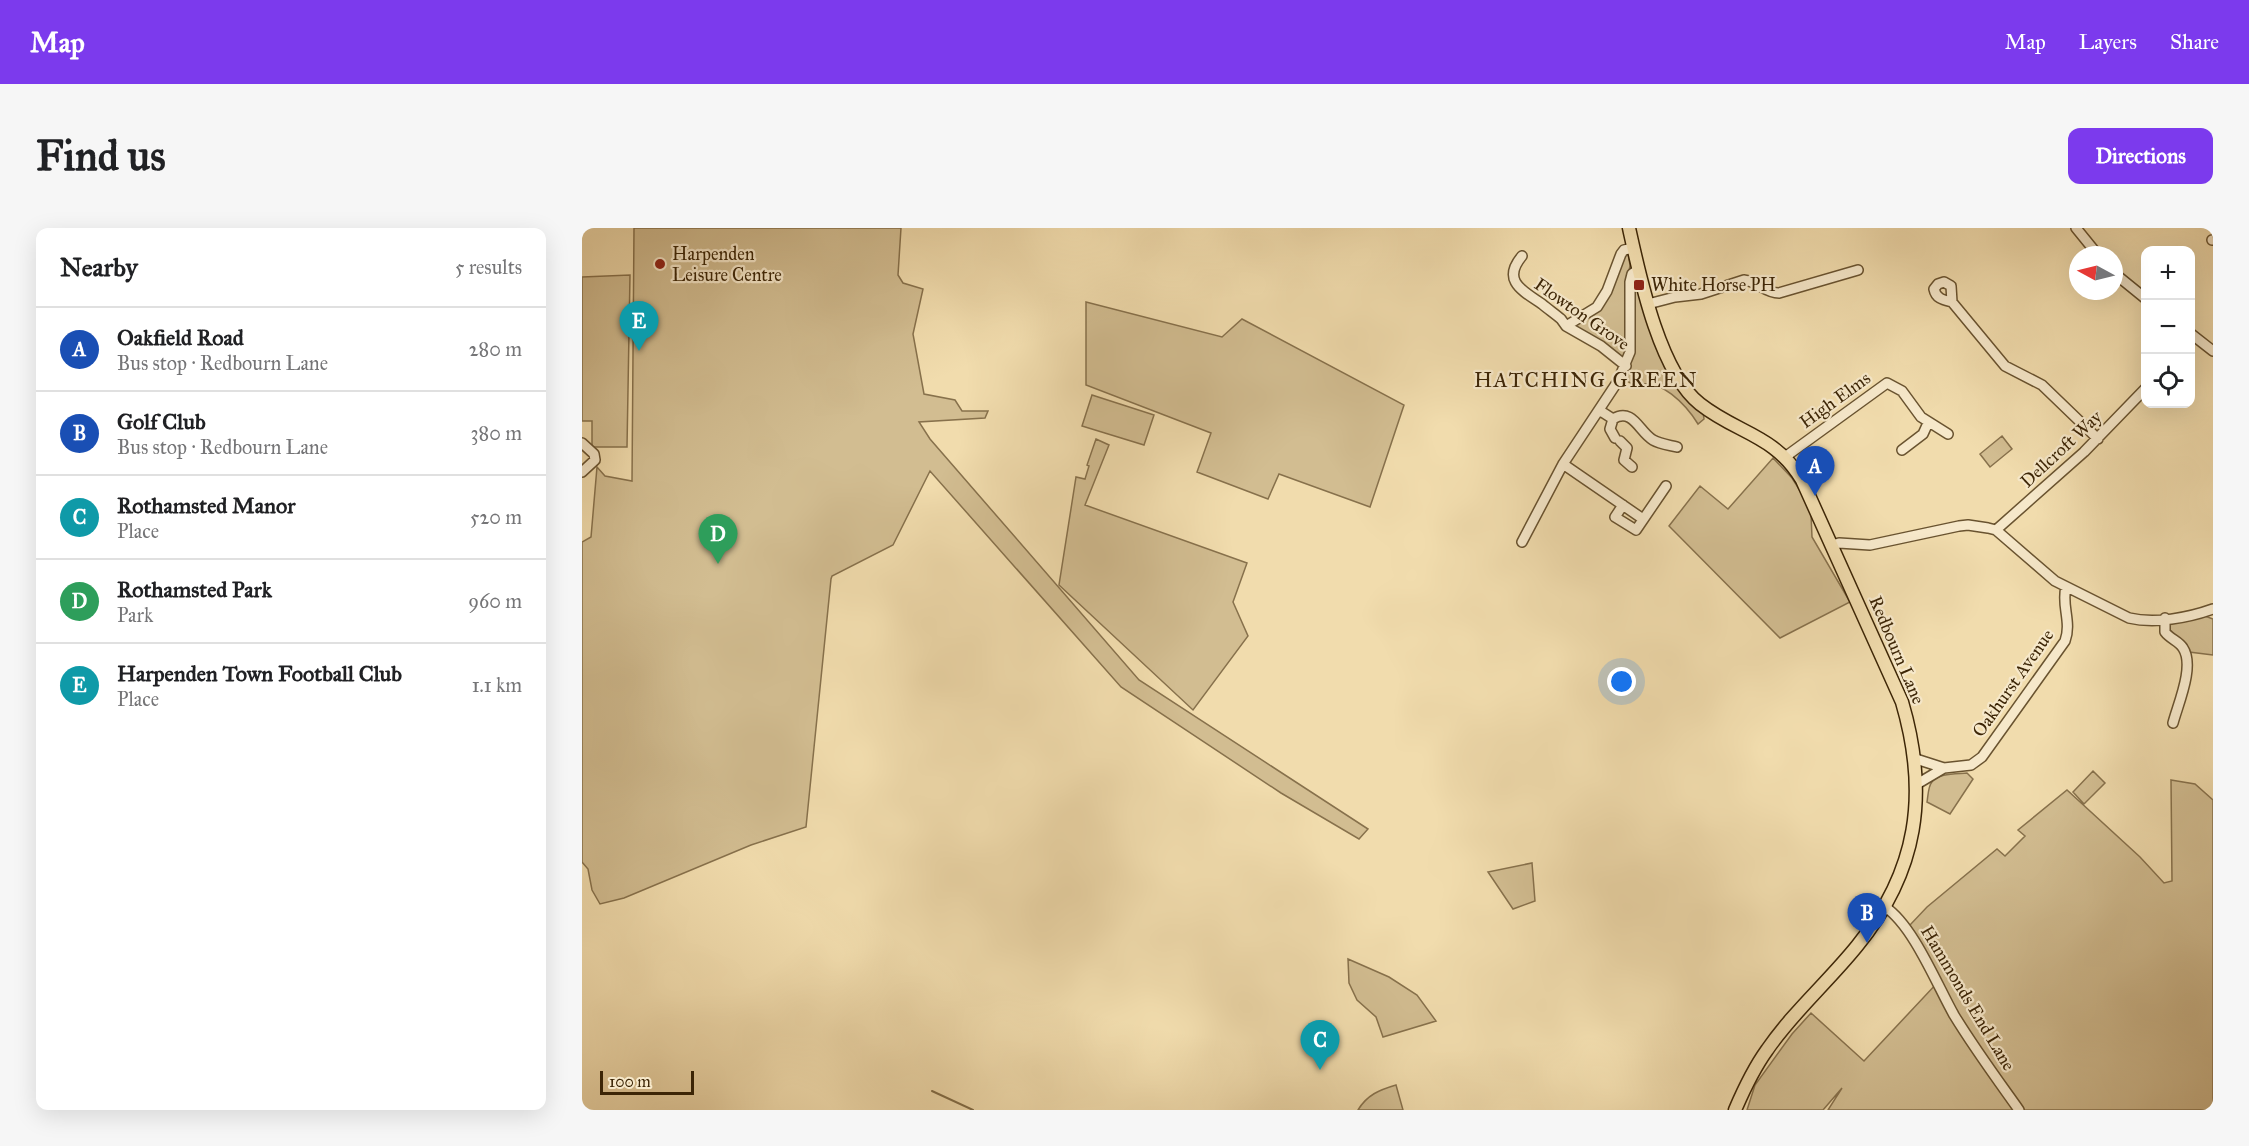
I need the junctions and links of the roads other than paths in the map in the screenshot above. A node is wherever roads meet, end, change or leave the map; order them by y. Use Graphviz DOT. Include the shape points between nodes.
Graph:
graph roads {
  1 [pos="1629,228"];
  2 [pos="2076,228"];
  3 [pos="2085,232"];
  4 [pos="2093,246"];
  5 [pos="1633,248"];
  6 [pos="1522,256"];
  7 [pos="1639,269"];
  8 [pos="1858,270"];
  9 [pos="2123,281"];
  10 [pos="2141,296"];
  11 [pos="1952,302"];
  12 [pos="1648,304"];
  13 [pos="1566,326"];
  14 [pos="2195,337"];
  15 [pos="2213,351"];
  16 [pos="1626,366"];
  17 [pos="2141,392"];
  18 [pos="1599,410"];
  19 [pos="1613,419"];
  20 [pos="1928,423"];
  21 [pos="1948,434"];
  22 [pos="2098,439"];
  23 [pos="582,443"];
  24 [pos="1677,447"];
  25 [pos="1902,450"];
  26 [pos="1785,457"];
  27 [pos="1563,464"];
  28 [pos="1632,467"];
  29 [pos="582,472"];
  30 [pos="1666,486"];
  31 [pos="1623,505"];
  32 [pos="1644,519"];
  33 [pos="1996,530"];
  34 [pos="1522,542"];
  35 [pos="1832,545"];
  36 [pos="2066,587"];
  37 [pos="2213,609"];
  38 [pos="2165,618"];
  39 [pos="2173,723"];
  40 [pos="1916,759"];
  41 [pos="1944,768"];
  42 [pos="1917,784"];
  43 [pos="1885,907"];
  44 [pos="1735,1110"];
  45 [pos="2019,1110"];
  1 -- 5 [label="main road, Redbourn Lane"];
  2 -- 3 [label="street"];
  3 -- 4 [label="street"];
  5 -- 7 [label="main road, Redbourn Lane"];
  5 -- 13 [label="street" via="1621,254 1597,307"];
  6 -- 13 [label="street, Flowton Grove" via="1514,268 1518,288"];
  7 -- 12 [label="main road, Redbourn Lane"];
  7 -- 16 [label="street" via="1630,282 1630,352"];
  8 -- 12 [label="street" via="1779,293 1744,280 1701,294"];
  9 -- 10 [label="street"];
  11 -- 22 [label="street" via="2005,366 2042,385"];
  12 -- 26 [label="main road, Redbourn Lane" via="1667,358 1691,396 1768,442"];
  13 -- 16 [label="street, Flowton Grove"];
  14 -- 15 [label="street"];
  16 -- 18 [label="street"];
  17 -- 22 [label="street, Dellcroft Way"];
  18 -- 19 [label="street"];
  18 -- 27 [label="street"];
  19 -- 24 [label="street" via="1629,417 1653,440"];
  19 -- 28 [label="street" via="1610,429 1627,448 1624,460"];
  20 -- 21 [label="street, High Elms"];
  20 -- 25 [label="street" via="1923,434"];
  20 -- 26 [label="street, High Elms" via="1902,391 1883,384"];
  22 -- 33 [label="street, Dellcroft Way"];
  23 -- 29 [label="street" via="595,460"];
  26 -- 35 [label="main road, Redbourn Lane" via="1802,480"];
  27 -- 31 [label="street"];
  27 -- 34 [label="street"];
  30 -- 32 [label="street"];
  31 -- 32 [label="street"];
  31 -- 32 [label="street" via="1615,517 1636,530"];
  33 -- 35 [label="street" via="1968,525 1870,545"];
  33 -- 36 [label="street" via="2045,574"];
  35 -- 40 [label="main road, Redbourn Lane" via="1902,702"];
  36 -- 38 [label="street" via="2129,618"];
  36 -- 41 [label="street, Oakhurst Avenue" via="2065,641 1982,757 1971,765"];
  37 -- 38 [label="street"];
  38 -- 39 [label="street" via="2166,632 2185,650 2188,663"];
  40 -- 41 [label="street, Oakhurst Avenue"];
  40 -- 42 [label="main road, Redbourn Lane"];
  41 -- 42 [label="street, Oakhurst Avenue"];
  42 -- 43 [label="main road, Redbourn Lane" via="1914,827 1897,883"];
  43 -- 44 [label="main road, Redbourn Lane" via="1857,946 1767,1049"];
  43 -- 45 [label="street, Hammonds End Lane" via="1907,930 1955,1015"];
}
